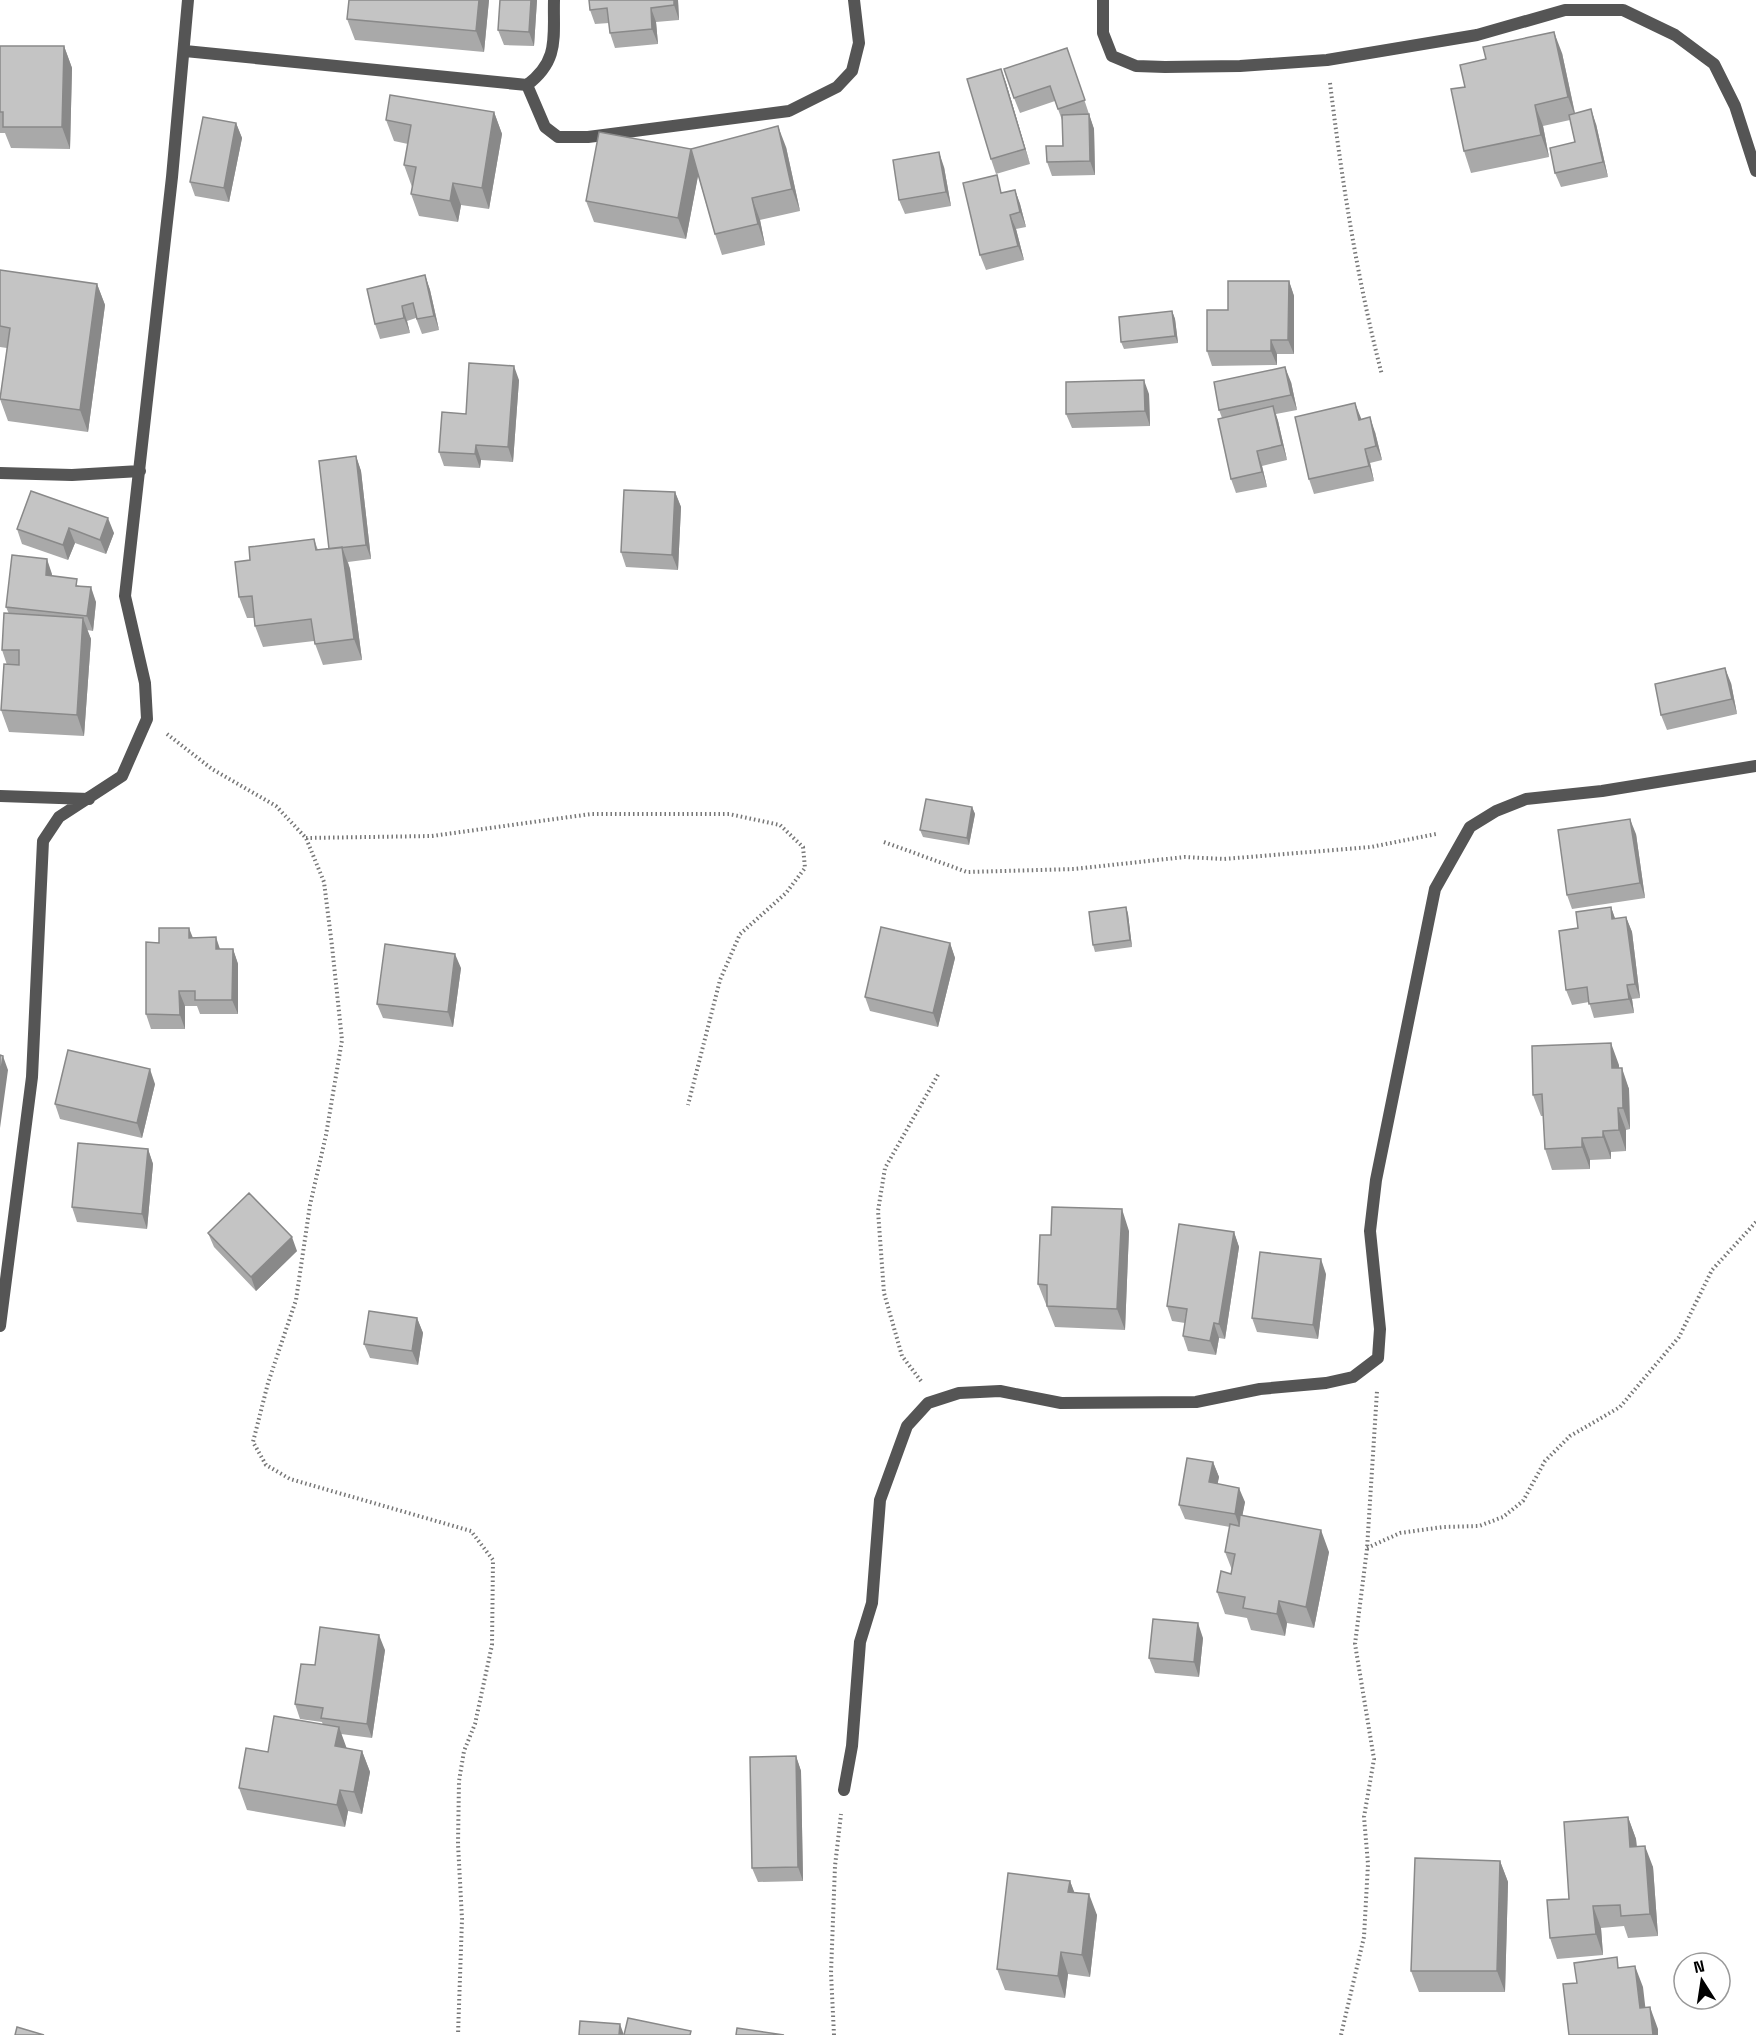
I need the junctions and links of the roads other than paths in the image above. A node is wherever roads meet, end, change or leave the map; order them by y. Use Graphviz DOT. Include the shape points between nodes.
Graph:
graph roads {
  1 [pos="188,0"];
  2 [pos="554,0"];
  3 [pos="854,0"];
  4 [pos="1103,0"];
  5 [pos="185,51"];
  6 [pos="527,85"];
  7 [pos="1756,171"];
  8 [pos="140,471"];
  9 [pos="0,473"];
  10 [pos="1756,766"];
  11 [pos="0,796"];
  12 [pos="89,799"];
  13 [pos="0,1326"];
  14 [pos="844,1790"];
  1 -- 5 [label="street"];
  2 -- 6 [label="street" via="552,57 542,74"];
  3 -- 6 [label="street" via="859,43 852,71 837,87 789,111 588,137 558,137 545,127"];
  4 -- 7 [label="street" via="1103,33 1112,56 1136,66 1240,66 1327,60 1476,35 1565,10 1623,10 1676,35 1714,64 1735,106"];
  5 -- 6 [label="street"];
  5 -- 8 [label="street"];
  8 -- 9 [label="street" via="72,475"];
  8 -- 12 [label="street" via="124,596 146,683 147,719 122,776"];
  10 -- 14 [label="street" via="1526,799 1470,827 1435,889 1376,1180 1370,1231 1380,1329 1378,1358 1353,1377 1196,1402 1061,1403 999,1391 959,1393 928,1402 907,1426 880,1500 872,1603 860,1642 852,1746"];
  11 -- 12 [label="street"];
  12 -- 13 [label="street" via="59,817 43,841 32,1077"];
}
